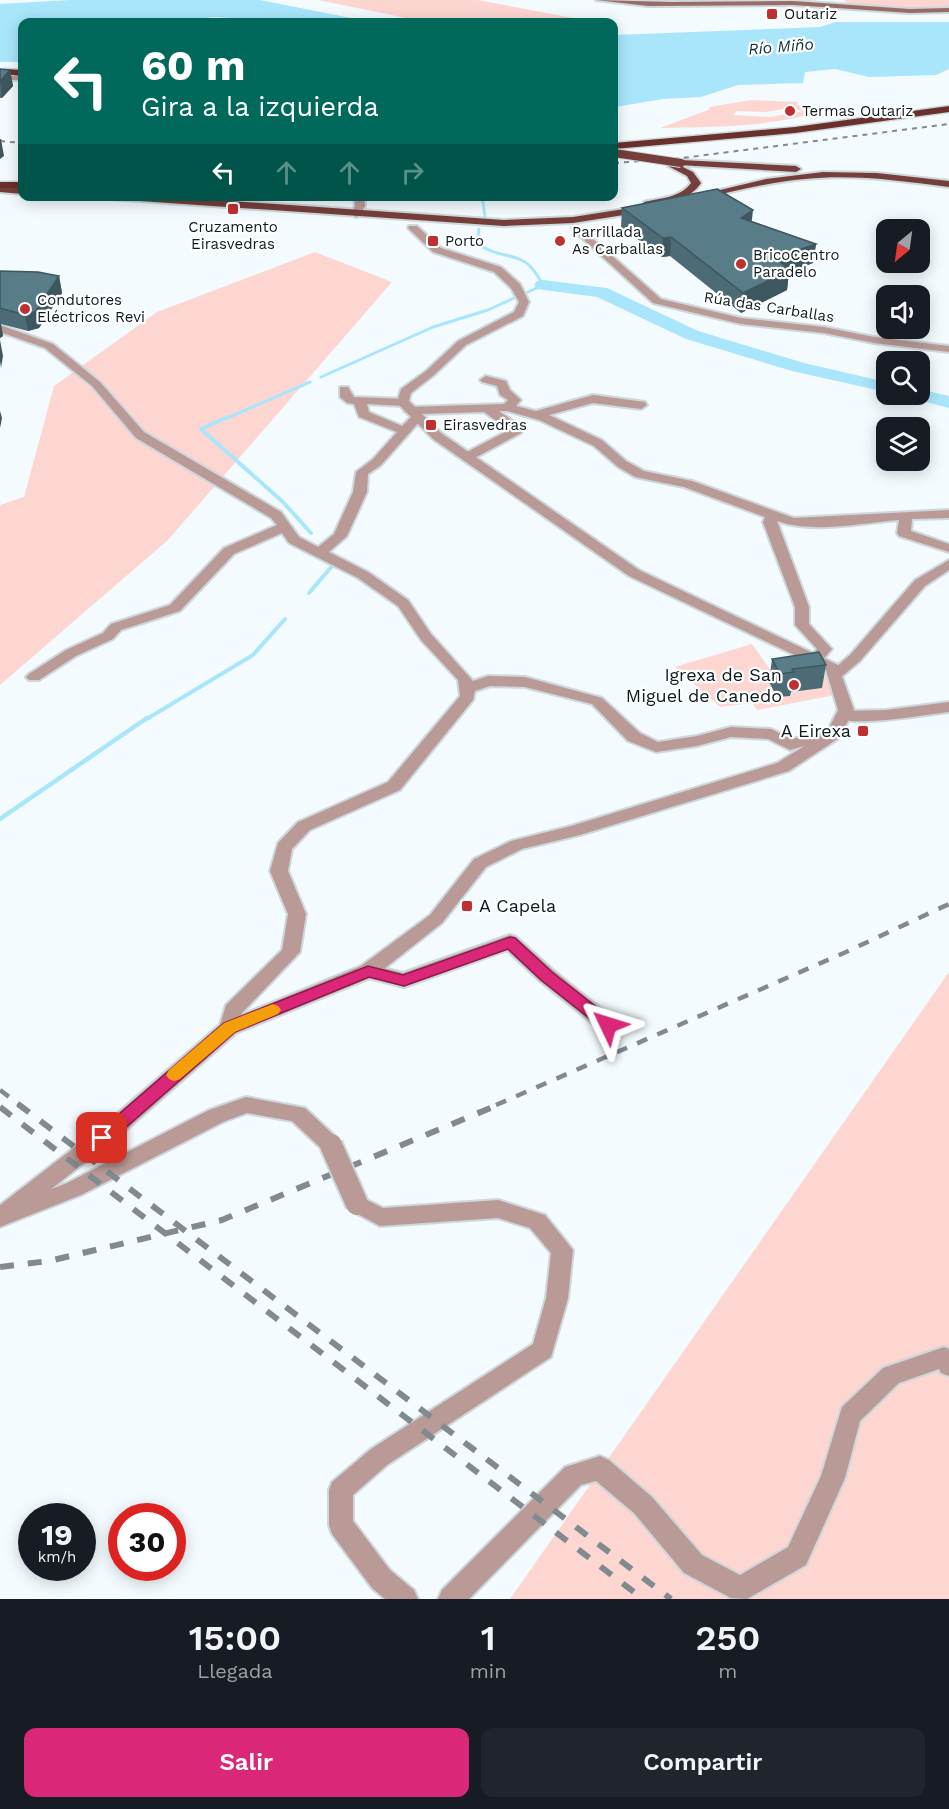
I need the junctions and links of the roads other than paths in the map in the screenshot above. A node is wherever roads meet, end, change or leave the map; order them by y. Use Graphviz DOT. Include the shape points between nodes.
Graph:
graph roads {
  1 [pos="600,0"];
  2 [pos="949,10"];
  3 [pos="2,74"];
  4 [pos="18,75"];
  5 [pos="949,109"];
  6 [pos="949,116"];
  7 [pos="618,146"];
  8 [pos="618,154"];
  9 [pos="618,155"];
  10 [pos="618,155"];
  11 [pos="949,183"];
  12 [pos="18,185"];
  13 [pos="0,187"];
  14 [pos="18,190"];
  15 [pos="178,201"];
  16 [pos="360,201"];
  17 [pos="356,214"];
  18 [pos="588,222"];
  19 [pos="418,224"];
  20 [pos="0,328"];
  21 [pos="949,349"];
  22 [pos="486,380"];
  23 [pos="344,390"];
  24 [pos="360,402"];
  25 [pos="641,405"];
  26 [pos="507,406"];
  27 [pos="486,407"];
  28 [pos="410,410"];
  29 [pos="536,415"];
  30 [pos="404,431"];
  31 [pos="467,457"];
  32 [pos="949,514"];
  33 [pos="906,515"];
  34 [pos="772,516"];
  35 [pos="284,527"];
  36 [pos="949,548"];
  37 [pos="318,554"];
  38 [pos="949,564"];
  39 [pos="816,659"];
  40 [pos="835,675"];
  41 [pos="33,677"];
  42 [pos="467,689"];
  43 [pos="949,707"];
  44 [pos="843,716"];
  45 [pos="834,733"];
  46 [pos="368,971"];
  47 [pos="608,1025"];
  48 [pos="229,1028"];
  49 [pos="0,1217"];
  50 [pos="949,1366"];
  51 [pos="405,1599"];
  52 [pos="451,1599"];
  1 -- 2 [label="main road" via="661,5 795,3 897,12"];
  3 -- 4 [label="highway"];
  5 -- 7 [label="highway" via="795,130"];
  6 -- 8 [label="highway"];
  9 -- 18 [label="highway, bridge" via="686,171 694,180 693,188 685,194"];
  10 -- 11 [label="highway, bridge" via="681,163 842,171"];
  11 -- 18 [label="highway" via="873,176 807,176 756,183"];
  12 -- 13 [label="highway"];
  13 -- 14 [label="highway"];
  15 -- 17 [label="highway"];
  16 -- 17 [label="street"];
  17 -- 19 [label="highway"];
  18 -- 19 [label="highway"];
  18 -- 21 [label="street, Rúa das Carballas" via="657,301 741,321"];
  19 -- 28 [label="street" via="438,250 499,269 517,285 524,302 519,314 462,343 405,392"];
  20 -- 35 [label="street" via="49,346 96,384 140,435 276,515"];
  22 -- 26 [label="street" via="502,383 504,392 515,400"];
  23 -- 24 [label="street" via="346,397"];
  24 -- 28 [label="street"];
  24 -- 30 [label="street" via="363,414"];
  25 -- 29 [label="street" via="593,399"];
  26 -- 27 [label="street"];
  26 -- 29 [label="street"];
  27 -- 28 [label="street"];
  27 -- 31 [label="street" via="517,430"];
  28 -- 30 [label="street"];
  28 -- 31 [label="street"];
  29 -- 34 [label="street" via="598,443 640,474 687,484"];
  30 -- 37 [label="street" via="377,462 362,472 360,492 340,536"];
  31 -- 39 [label="street" via="634,573"];
  32 -- 33 [label="street"];
  33 -- 34 [label="street" via="829,522 793,522"];
  33 -- 36 [label="street" via="904,533"];
  34 -- 39 [label="street" via="770,522 802,607 802,625 825,649"];
  35 -- 37 [label="street" via="294,540"];
  35 -- 41 [label="street" via="230,551 176,608 116,627 108,636"];
  37 -- 42 [label="street" via="363,575 403,603 426,637 465,679"];
  38 -- 40 [label="street" via="920,583"];
  39 -- 40 [label="street" via="833,668"];
  40 -- 44 [label="street" via="846,710"];
  42 -- 45 [label="street" via="488,681 525,682 597,701 634,737 656,747 731,732 771,734 789,745"];
  42 -- 48 [label="street" via="468,697 394,786 304,826 284,847 279,871 297,914 291,952 233,1010"];
  43 -- 44 [label="street"];
  44 -- 45 [label="street"];
  45 -- 46 [label="street" via="783,767 517,845 480,862 436,919"];
  46 -- 47 [label="street" via="404,980 510,942"];
  46 -- 48 [label="street"];
  48 -- 49 [label="street" via="118,1125"];
  49 -- 51 [label="street, bridge" via="74,1189 216,1116 246,1105 298,1114 331,1145 357,1204 380,1217 498,1209 537,1221 562,1250 557,1298 543,1350 379,1457 341,1490 341,1525 381,1580"];
  50 -- 52 [label="street" via="944,1357 891,1376 850,1415 833,1478 797,1556 740,1589 693,1564 643,1505 600,1468 574,1476"];
}
